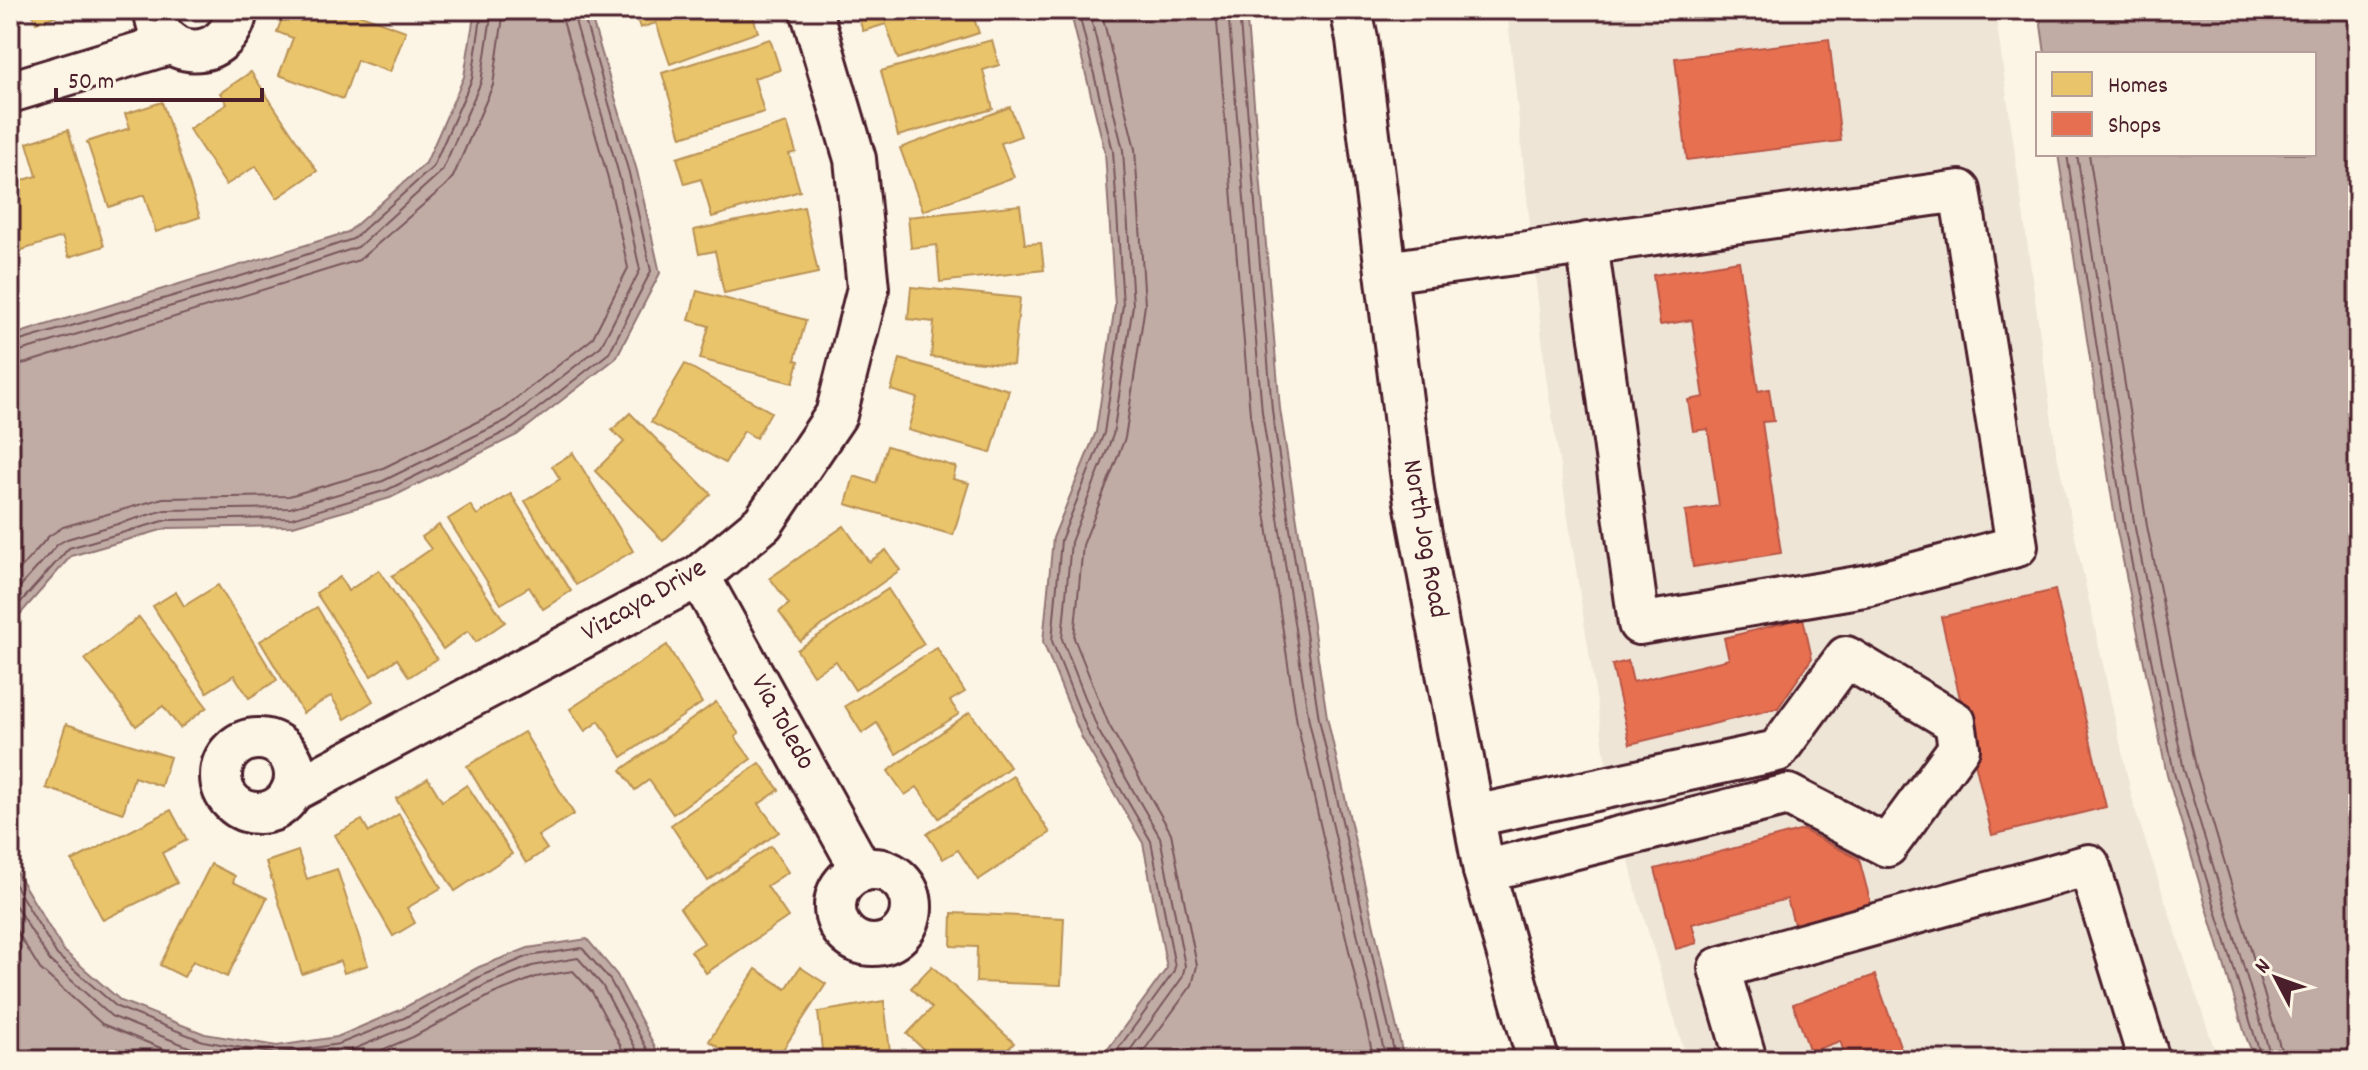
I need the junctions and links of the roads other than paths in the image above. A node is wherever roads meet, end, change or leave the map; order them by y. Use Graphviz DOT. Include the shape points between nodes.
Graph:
graph roads {
  1 [pos="237,10"];
  2 [pos="811,10"];
  3 [pos="1351,10"];
  4 [pos="164,27"];
  5 [pos="10,92"];
  6 [pos="1587,243"];
  7 [pos="1386,272"];
  8 [pos="699,576"];
  9 [pos="1777,751"];
  10 [pos="291,792"];
  11 [pos="1788,795"];
  12 [pos="1474,816"];
  13 [pos="862,871"];
  14 [pos="1484,871"];
  15 [pos="1538,1060"];
  16 [pos="1746,1060"];
  17 [pos="2149,1060"];
  1 -- 4 [label="street" via="230,34 221,43 196,51"];
  2 -- 8 [label="street, Vizcaya Drive" via="855,159 868,288 836,415 763,523"];
  3 -- 7 [label="street, North Jog Road"];
  4 -- 5 [label="street"];
  6 -- 6 [label="street" via="1960,191 2017,546 1870,585 1639,624"];
  6 -- 7 [label="street"];
  7 -- 12 [label="street, North Jog Road" via="1414,496"];
  8 -- 10 [label="street, Vizcaya Drive"];
  8 -- 13 [label="street, Via Toledo"];
  9 -- 11 [label="street"];
  9 -- 11 [label="street" via="1846,657 1955,722 1959,748 1887,846"];
  9 -- 12 [label="street"];
  11 -- 14 [label="street"];
  12 -- 14 [label="street, North Jog Road"];
  14 -- 15 [label="street, North Jog Road"];
  16 -- 17 [label="street" via="1719,968 2089,865"];
}
